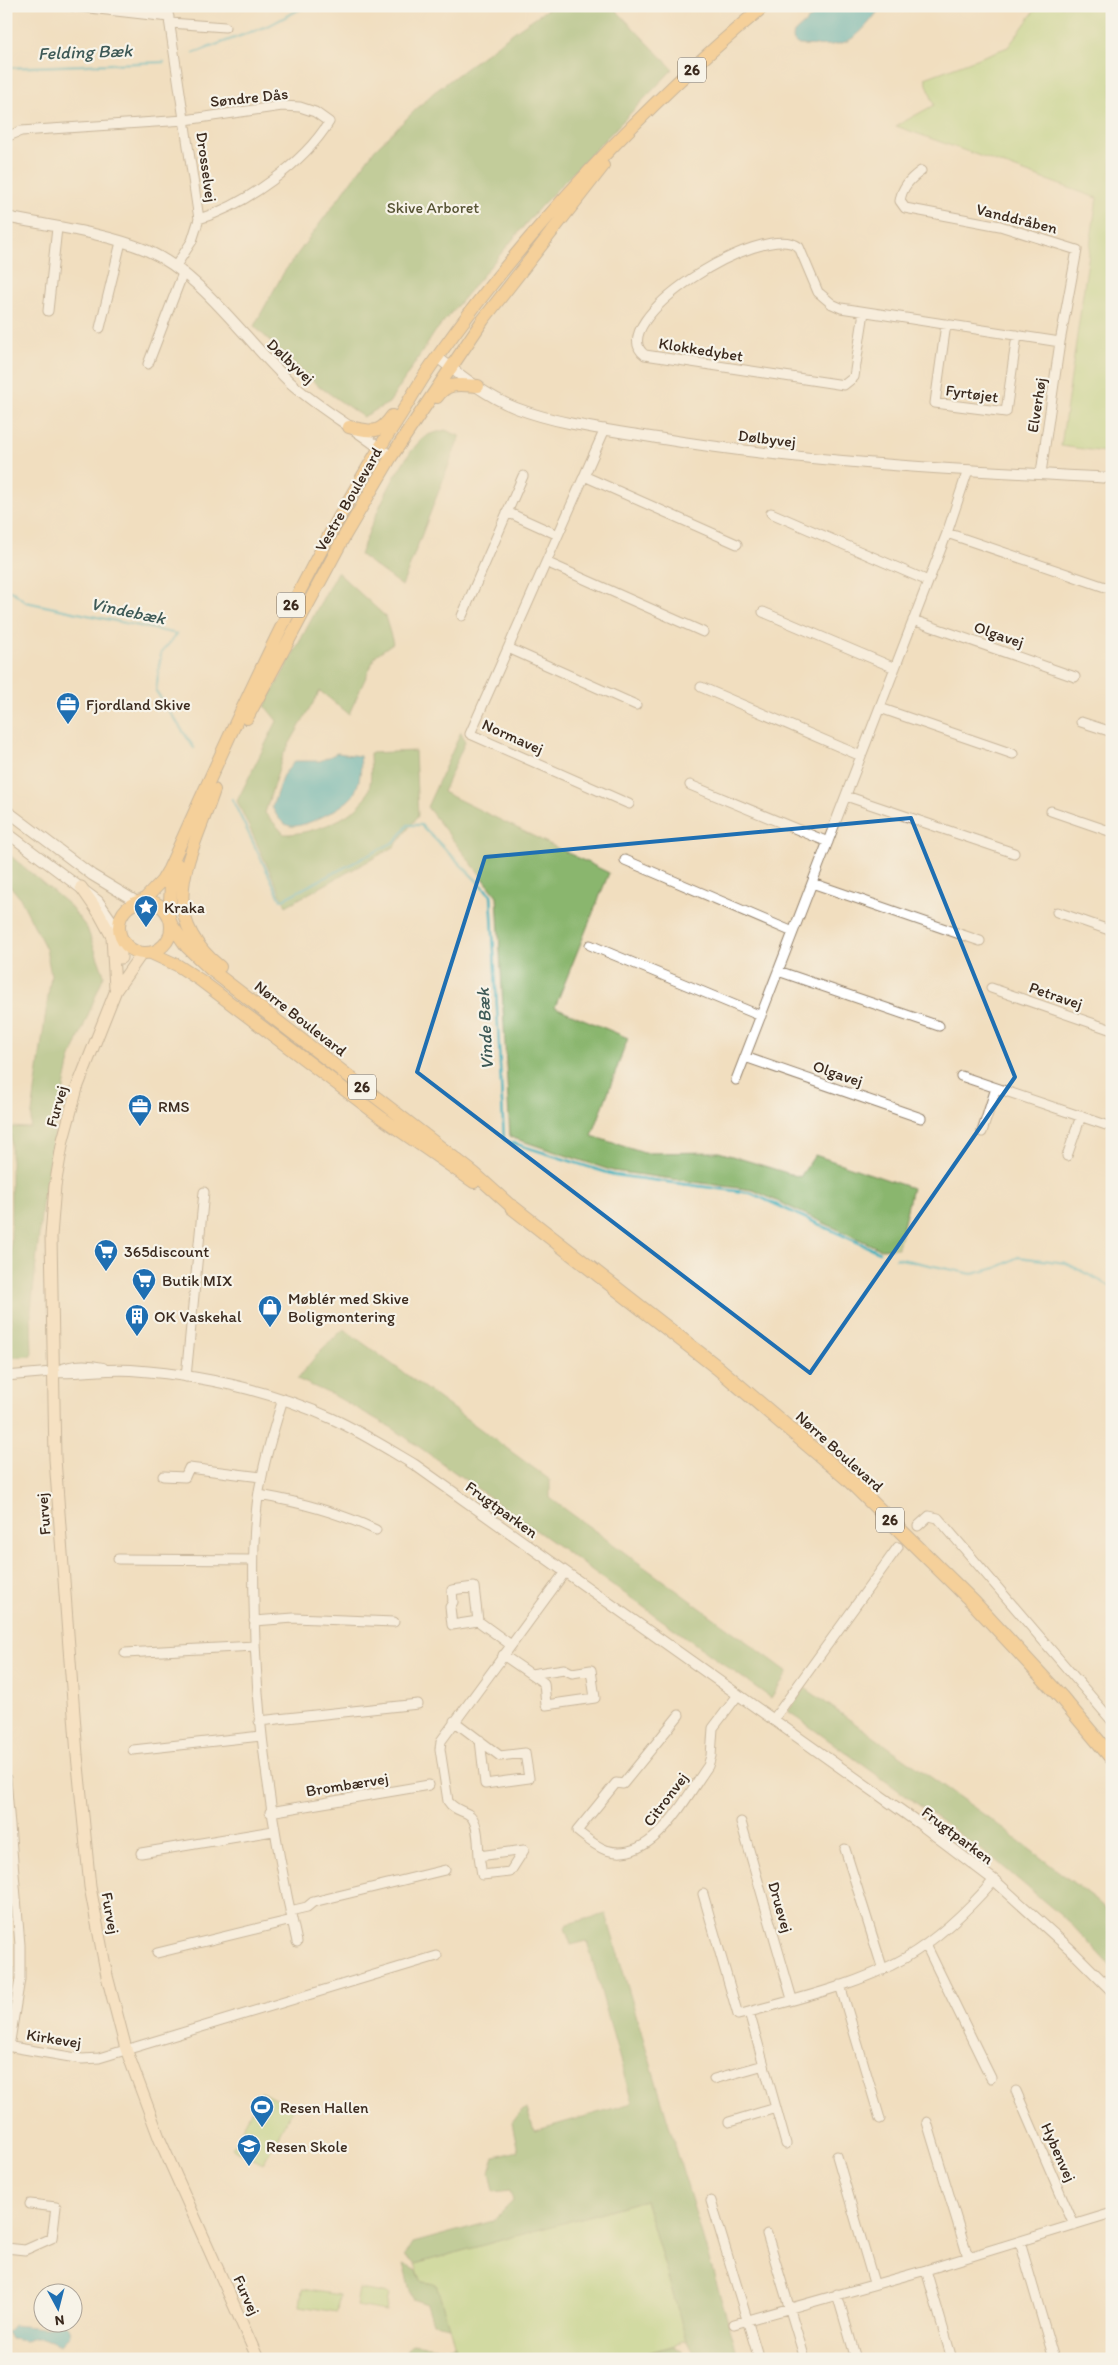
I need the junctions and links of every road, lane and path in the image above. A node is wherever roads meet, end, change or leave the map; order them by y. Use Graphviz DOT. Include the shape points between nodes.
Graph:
graph roads {
  1 [pos="72,6"];
  2 [pos="167,6"];
  3 [pos="764,6"];
  4 [pos="169,20"];
  5 [pos="225,27"];
  6 [pos="185,120"];
  7 [pos="6,137"];
  8 [pos="624,137"];
  9 [pos="921,171"];
  10 [pos="6,217"];
  11 [pos="199,219"];
  12 [pos="57,228"];
  13 [pos="121,242"];
  14 [pos="179,270"];
  15 [pos="48,312"];
  16 [pos="864,312"];
  17 [pos="946,324"];
  18 [pos="100,328"];
  19 [pos="1017,335"];
  20 [pos="1060,342"];
  21 [pos="437,357"];
  22 [pos="148,364"];
  23 [pos="450,367"];
  24 [pos="428,372"];
  25 [pos="478,386"];
  26 [pos="349,427"];
  27 [pos="605,429"];
  28 [pos="380,447"];
  29 [pos="391,457"];
  30 [pos="968,470"];
  31 [pos="1041,474"];
  32 [pos="523,476"];
  33 [pos="584,476"];
  34 [pos="1112,478"];
  35 [pos="375,484"];
  36 [pos="508,512"];
  37 [pos="771,513"];
  38 [pos="947,533"];
  39 [pos="558,534"];
  40 [pos="737,544"];
  41 [pos="546,562"];
  42 [pos="928,581"];
  43 [pos="1105,587"];
  44 [pos="763,612"];
  45 [pos="462,616"];
  46 [pos="913,620"];
  47 [pos="703,632"];
  48 [pos="508,648"];
  49 [pos="895,668"];
  50 [pos="1075,677"];
  51 [pos="701,687"];
  52 [pos="636,705"];
  53 [pos="880,708"];
  54 [pos="1081,722"];
  55 [pos="1112,732"];
  56 [pos="1013,754"];
  57 [pos="861,756"];
  58 [pos="690,785"];
  59 [pos="214,790"];
  60 [pos="846,796"];
  61 [pos="629,804"];
  62 [pos="6,810"];
  63 [pos="1051,811"];
  64 [pos="6,832"];
  65 [pos="1112,832"];
  66 [pos="828,842"];
  67 [pos="1014,852"];
  68 [pos="625,860"];
  69 [pos="812,883"];
  70 [pos="81,887"];
  71 [pos="140,901"];
  72 [pos="1057,912"];
  73 [pos="170,920"];
  74 [pos="1112,931"];
  75 [pos="793,932"];
  76 [pos="120,935"];
  77 [pos="980,941"];
  78 [pos="590,945"];
  79 [pos="146,953"];
  80 [pos="778,971"];
  81 [pos="117,986"];
  82 [pos="991,988"];
  83 [pos="761,1016"];
  84 [pos="939,1026"];
  85 [pos="1112,1030"];
  86 [pos="296,1036"];
  87 [pos="745,1057"];
  88 [pos="960,1076"];
  89 [pos="736,1080"];
  90 [pos="996,1088"];
  91 [pos="1080,1116"];
  92 [pos="921,1118"];
  93 [pos="1112,1127"];
  94 [pos="982,1132"];
  95 [pos="1067,1156"];
  96 [pos="204,1192"];
  97 [pos="512,1207"];
  98 [pos="52,1372"];
  99 [pos="6,1376"];
  100 [pos="186,1377"];
  101 [pos="283,1399"];
  102 [pos="163,1476"];
  103 [pos="261,1477"];
  104 [pos="259,1494"];
  105 [pos="918,1526"];
  106 [pos="376,1530"];
  107 [pos="898,1547"];
  108 [pos="118,1559"];
  109 [pos="253,1560"];
  110 [pos="565,1572"];
  111 [pos="254,1621"];
  112 [pos="478,1621"];
  113 [pos="394,1622"];
  114 [pos="511,1645"];
  115 [pos="254,1646"];
  116 [pos="125,1652"];
  117 [pos="503,1655"];
  118 [pos="531,1674"];
  119 [pos="738,1695"];
  120 [pos="418,1704"];
  121 [pos="679,1715"];
  122 [pos="773,1720"];
  123 [pos="259,1721"];
  124 [pos="454,1721"];
  125 [pos="1112,1721"];
  126 [pos="261,1736"];
  127 [pos="480,1740"];
  128 [pos="133,1750"];
  129 [pos="1112,1758"];
  130 [pos="6,1778"];
  131 [pos="429,1785"];
  132 [pos="270,1812"];
  133 [pos="741,1822"];
  134 [pos="273,1831"];
  135 [pos="844,1849"];
  136 [pos="142,1853"];
  137 [pos="479,1856"];
  138 [pos="444,1870"];
  139 [pos="994,1880"];
  140 [pos="703,1894"];
  141 [pos="290,1910"];
  142 [pos="292,1920"];
  143 [pos="297,1942"];
  144 [pos="926,1944"];
  145 [pos="157,1953"];
  146 [pos="437,1956"];
  147 [pos="883,1970"];
  148 [pos="840,1985"];
  149 [pos="1112,1991"];
  150 [pos="792,1999"];
  151 [pos="749,2012"];
  152 [pos="8,2046"];
  153 [pos="126,2049"];
  154 [pos="764,2065"];
  155 [pos="991,2078"];
  156 [pos="714,2079"];
  157 [pos="1016,2091"];
  158 [pos="776,2108"];
  159 [pos="880,2119"];
  160 [pos="730,2122"];
  161 [pos="927,2122"];
  162 [pos="786,2144"];
  163 [pos="837,2156"];
  164 [pos="711,2201"];
  165 [pos="30,2204"];
  166 [pos="1112,2213"];
  167 [pos="1074,2225"];
  168 [pos="767,2234"];
  169 [pos="1020,2242"];
  170 [pos="6,2248"];
  171 [pos="968,2257"];
  172 [pos="926,2270"];
  173 [pos="874,2283"];
  174 [pos="837,2294"];
  175 [pos="791,2308"];
  176 [pos="748,2321"];
  177 [pos="734,2324"];
  178 [pos="246,2333"];
  179 [pos="249,2359"];
  180 [pos="258,2359"];
  181 [pos="759,2359"];
  182 [pos="805,2359"];
  183 [pos="856,2359"];
  184 [pos="952,2359"];
  185 [pos="1054,2359"];
  1 -- 4 [label="street"];
  2 -- 4 [label="street, Drosselvej"];
  3 -- 8 [label="main road, Vestre Boulevard / 26" via="674,86"];
  4 -- 5 [label="street"];
  4 -- 6 [label="street, Drosselvej"];
  6 -- 7 [label="street, Søndre Dås" via="20,131"];
  6 -- 11 [label="street, Drosselvej"];
  6 -- 11 [label="street, Søndre Dås" via="282,106 315,112 329,122 283,174 216,214"];
  8 -- 21 [label="main road, Vestre Boulevard / 26" via="588,171 504,269"];
  8 -- 23 [label="main road, Vestre Boulevard / 26"];
  9 -- 20 [label="street, Vanddråben" via="901,191 900,201 904,208 1000,226 1077,250"];
  10 -- 12 [label="street, Dølbyvej"];
  11 -- 14 [label="street, Drosselvej"];
  12 -- 13 [label="street, Dølbyvej"];
  12 -- 15 [label="street"];
  13 -- 14 [label="street, Dølbyvej" via="147,251"];
  13 -- 18 [label="street"];
  14 -- 22 [label="street"];
  14 -- 26 [label="street, Dølbyvej" via="295,387"];
  16 -- 16 [label="street, Klokkedybet" via="841,308 824,298 812,283 799,247 787,241 759,246 700,272 657,308 641,327 636,344 638,351 645,356 844,385 854,377"];
  16 -- 17 [label="street, Klokkedybet"];
  17 -- 19 [label="street, Klokkedybet"];
  17 -- 19 [label="street, Fyrtøjet" via="935,403 1006,412"];
  19 -- 20 [label="street, Klokkedybet"];
  20 -- 31 [label="street, Elverhøj"];
  21 -- 23 [label="street, Dølbyvej"];
  21 -- 24 [label="main road, Vestre Boulevard / 26"];
  23 -- 25 [label="street, Dølbyvej"];
  23 -- 29 [label="main road, Vestre Boulevard / 26"];
  24 -- 26 [label="main road" via="413,386 384,428 377,431"];
  24 -- 28 [label="main road, Vestre Boulevard / 26"];
  25 -- 27 [label="street, Dølbyvej" via="494,397 553,420"];
  25 -- 35 [label="main road" via="453,384 443,388 387,474"];
  26 -- 28 [label="street, Dølbyvej"];
  27 -- 30 [label="street, Dølbyvej" via="697,445 812,459"];
  27 -- 33 [label="street, Normavej"];
  28 -- 29 [label="street, Dølbyvej"];
  28 -- 71 [label="main road, Vestre Boulevard / 26" via="293,602 169,869 162,881"];
  29 -- 35 [label="main road, Vestre Boulevard / 26"];
  30 -- 31 [label="street, Dølbyvej"];
  30 -- 38 [label="street"];
  31 -- 34 [label="street, Dølbyvej"];
  32 -- 36 [label="street"];
  33 -- 39 [label="street, Normavej"];
  33 -- 40 [label="street"];
  35 -- 59 [label="main road, Vestre Boulevard / 26" via="253,705"];
  36 -- 39 [label="street"];
  36 -- 45 [label="street"];
  37 -- 42 [label="street"];
  38 -- 42 [label="street"];
  38 -- 43 [label="street"];
  39 -- 41 [label="street, Normavej"];
  41 -- 47 [label="street"];
  41 -- 48 [label="street, Normavej"];
  42 -- 46 [label="street"];
  44 -- 49 [label="street"];
  46 -- 49 [label="street"];
  46 -- 50 [label="street, Olgavej"];
  48 -- 52 [label="street"];
  48 -- 61 [label="street, Normavej" via="470,734"];
  49 -- 53 [label="street"];
  51 -- 57 [label="street"];
  53 -- 56 [label="street"];
  53 -- 57 [label="street"];
  54 -- 55 [label="street"];
  57 -- 60 [label="street"];
  58 -- 66 [label="street"];
  59 -- 73 [label="main road, Vestre Boulevard / 26" via="178,860 171,886"];
  59 -- 86 [label="main road, 26" via="185,870 182,886 185,915 201,948 279,1016"];
  60 -- 66 [label="street"];
  60 -- 67 [label="street"];
  62 -- 71 [label="street" via="92,876"];
  63 -- 65 [label="street"];
  64 -- 70 [label="street"];
  66 -- 69 [label="street"];
  68 -- 75 [label="street"];
  69 -- 75 [label="street"];
  69 -- 77 [label="street"];
  70 -- 76 [label="street" via="106,911"];
  70 -- 81 [label="main road" via="112,937"];
  71 -- 73 [label="main road, 26" via="158,904"];
  71 -- 76 [label="main road, 26" via="124,910 118,923"];
  72 -- 74 [label="street"];
  73 -- 79 [label="main road, 26" via="169,938 158,950"];
  73 -- 86 [label="main road, Nørre Boulevard / 26" via="198,958"];
  75 -- 80 [label="street"];
  76 -- 79 [label="main road, 26" via="126,946"];
  76 -- 81 [label="main road, Furvej"];
  78 -- 83 [label="street"];
  79 -- 81 [label="main road, Furvej"];
  79 -- 97 [label="main road, Nørre Boulevard / 26" via="177,965 200,980 382,1118"];
  80 -- 83 [label="street"];
  80 -- 84 [label="street"];
  81 -- 98 [label="main road, Furvej" via="77,1088 60,1158 51,1236"];
  82 -- 85 [label="street, Petravej"];
  83 -- 87 [label="street"];
  86 -- 97 [label="main road, Nørre Boulevard / 26" via="474,1173"];
  87 -- 89 [label="street"];
  87 -- 92 [label="street, Olgavej"];
  88 -- 90 [label="street"];
  90 -- 91 [label="street"];
  90 -- 94 [label="street"];
  91 -- 93 [label="street"];
  91 -- 95 [label="street"];
  96 -- 100 [label="street"];
  97 -- 129 [label="highway, Nørre Boulevard / 26" via="718,1368 848,1479 973,1602 1061,1697"];
  98 -- 99 [label="street"];
  98 -- 100 [label="street, Frugtparken" via="108,1370"];
  98 -- 153 [label="main road, Furvej" via="54,1459 90,1887 107,1976"];
  100 -- 101 [label="street, Frugtparken"];
  101 -- 103 [label="street"];
  101 -- 110 [label="street, Frugtparken" via="349,1427 415,1465"];
  102 -- 103 [label="street" via="186,1476 189,1468"];
  103 -- 104 [label="street"];
  104 -- 106 [label="street" via="345,1515"];
  104 -- 109 [label="street"];
  105 -- 125 [label="street" via="929,1516 938,1518"];
  107 -- 122 [label="street"];
  108 -- 109 [label="street"];
  109 -- 111 [label="street"];
  110 -- 114 [label="street"];
  110 -- 119 [label="street, Frugtparken"];
  111 -- 113 [label="street" via="294,1618"];
  111 -- 115 [label="street"];
  112 -- 112 [label="street" via="452,1625 452,1590 474,1587"];
  112 -- 114 [label="street"];
  114 -- 117 [label="street"];
  115 -- 116 [label="street"];
  115 -- 123 [label="street"];
  117 -- 118 [label="street"];
  117 -- 124 [label="street"];
  118 -- 118 [label="street" via="564,1669 572,1673 591,1670 594,1698 546,1705 544,1683"];
  119 -- 121 [label="street, Citronvej" via="713,1728 708,1766 658,1835 640,1848 626,1852 596,1845 577,1831 616,1783 623,1784"];
  119 -- 122 [label="street, Frugtparken"];
  120 -- 123 [label="street"];
  122 -- 139 [label="street, Frugtparken"];
  123 -- 126 [label="street"];
  124 -- 127 [label="street"];
  124 -- 137 [label="street" via="443,1735 440,1749 448,1801 474,1821"];
  126 -- 128 [label="street"];
  126 -- 132 [label="street"];
  127 -- 127 [label="street" via="485,1784 529,1778 525,1753 500,1756"];
  130 -- 152 [label="street" via="20,1945 20,1979"];
  131 -- 132 [label="street, Brombærvej"];
  132 -- 134 [label="street"];
  133 -- 150 [label="street, Druevej"];
  134 -- 136 [label="street"];
  134 -- 141 [label="street"];
  135 -- 147 [label="street"];
  137 -- 137 [label="street" via="488,1855 524,1850 510,1872 482,1875"];
  138 -- 141 [label="street"];
  139 -- 144 [label="street" via="969,1908"];
  139 -- 149 [label="street, Frugtparken"];
  140 -- 151 [label="street" via="738,2015"];
  141 -- 142 [label="street"];
  142 -- 143 [label="street"];
  142 -- 145 [label="street"];
  144 -- 147 [label="street"];
  144 -- 155 [label="street"];
  146 -- 153 [label="street"];
  147 -- 148 [label="street"];
  148 -- 150 [label="street"];
  148 -- 159 [label="street"];
  150 -- 151 [label="street"];
  151 -- 154 [label="street"];
  152 -- 153 [label="street, Kirkevej" via="82,2059 99,2058"];
  153 -- 178 [label="main road, Furvej" via="160,2140"];
  154 -- 156 [label="street"];
  154 -- 158 [label="street"];
  157 -- 167 [label="street, Hybenvej"];
  158 -- 160 [label="street"];
  158 -- 162 [label="street"];
  161 -- 171 [label="street"];
  163 -- 173 [label="street"];
  164 -- 176 [label="street"];
  165 -- 170 [label="street" via="56,2207 52,2238 25,2250"];
  166 -- 167 [label="street"];
  167 -- 169 [label="street"];
  168 -- 175 [label="street"];
  169 -- 171 [label="street"];
  169 -- 185 [label="street"];
  171 -- 172 [label="street"];
  172 -- 173 [label="street"];
  172 -- 184 [label="street"];
  173 -- 174 [label="street"];
  174 -- 175 [label="street"];
  174 -- 183 [label="street"];
  175 -- 176 [label="street"];
  175 -- 182 [label="street"];
  176 -- 177 [label="street"];
  176 -- 181 [label="street"];
  178 -- 179 [label="main road, Furvej"];
  178 -- 180 [label="main road, Furvej"];
}
